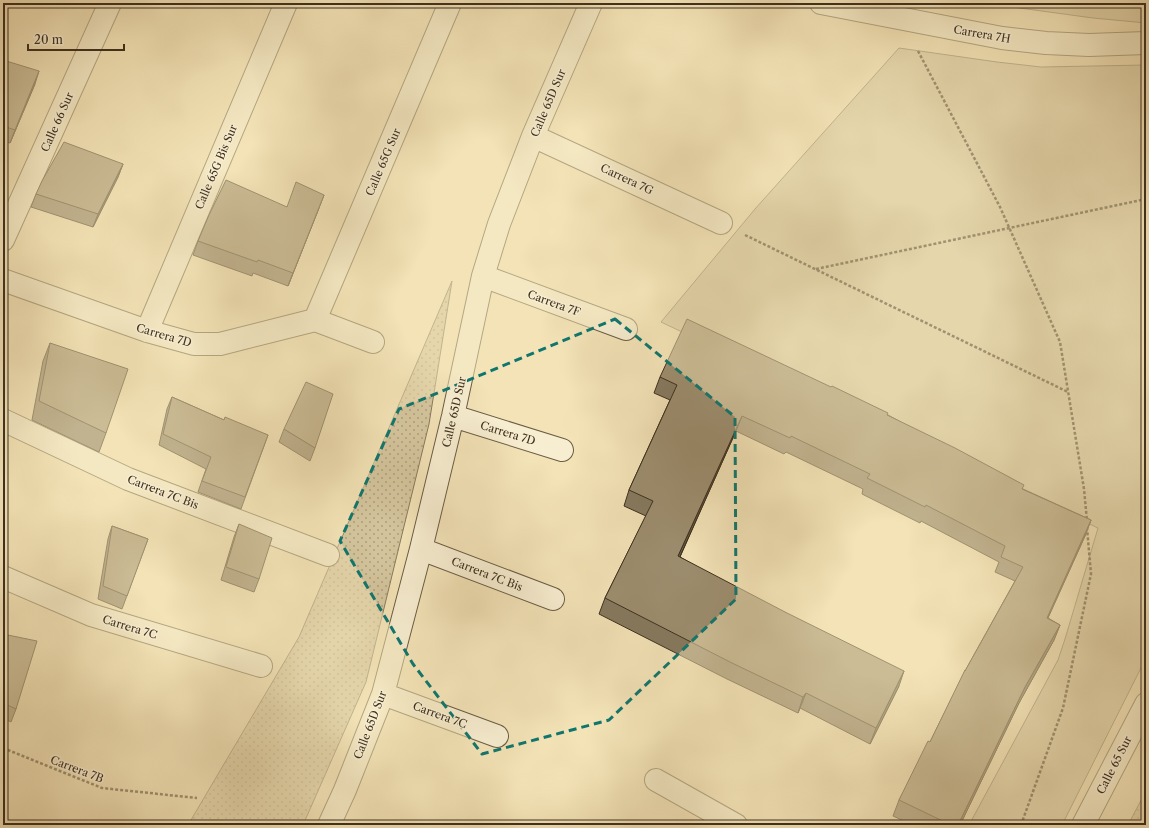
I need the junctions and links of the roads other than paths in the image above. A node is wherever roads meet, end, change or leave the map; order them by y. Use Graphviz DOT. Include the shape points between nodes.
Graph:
graph roads {
  1 [pos="110,3"];
  2 [pos="286,3"];
  3 [pos="450,3"];
  4 [pos="591,3"];
  5 [pos="820,3"];
  6 [pos="1146,43"];
  7 [pos="533,136"];
  8 [pos="721,223"];
  9 [pos="3,240"];
  10 [pos="483,276"];
  11 [pos="3,280"];
  12 [pos="315,320"];
  13 [pos="626,329"];
  14 [pos="146,331"];
  15 [pos="374,342"];
  16 [pos="453,416"];
  17 [pos="3,420"];
  18 [pos="562,450"];
  19 [pos="421,549"];
  20 [pos="328,554"];
  21 [pos="3,577"];
  22 [pos="553,599"];
  23 [pos="260,666"];
  24 [pos="383,694"];
  25 [pos="1146,704"];
  26 [pos="497,736"];
  27 [pos="1139,737"];
  28 [pos="656,780"];
  29 [pos="329,825"];
  30 [pos="736,825"];
  31 [pos="1083,825"];
  1 -- 9 [label="street, Calle 66 Sur"];
  2 -- 14 [label="street, Calle 65G Bis Sur"];
  3 -- 12 [label="street, Calle 65G Sur"];
  4 -- 7 [label="street, Calle 65D Sur"];
  5 -- 6 [label="street, Carrera 7H" via="1002,38 1089,45"];
  7 -- 8 [label="street, Carrera 7G"];
  7 -- 10 [label="street, Calle 65D Sur" via="499,224"];
  10 -- 13 [label="street, Carrera 7F"];
  10 -- 16 [label="street, Calle 65D Sur"];
  11 -- 14 [label="street, Carrera 7D"];
  12 -- 14 [label="street, Carrera 7D" via="220,344 194,344"];
  12 -- 15 [label="street"];
  16 -- 18 [label="street, Carrera 7D"];
  16 -- 19 [label="street, Calle 65D Sur"];
  17 -- 20 [label="street, Carrera 7C Bis" via="128,479"];
  19 -- 22 [label="street, Carrera 7C Bis"];
  19 -- 24 [label="street, Calle 65D Sur"];
  21 -- 23 [label="street, Carrera 7C" via="91,615"];
  24 -- 26 [label="street, Carrera 7C"];
  24 -- 29 [label="street, Calle 65D Sur"];
  25 -- 27 [label="street, Calle 65 Sur"];
  27 -- 31 [label="street, Calle 65 Sur"];
  28 -- 30 [label="street"];
}
